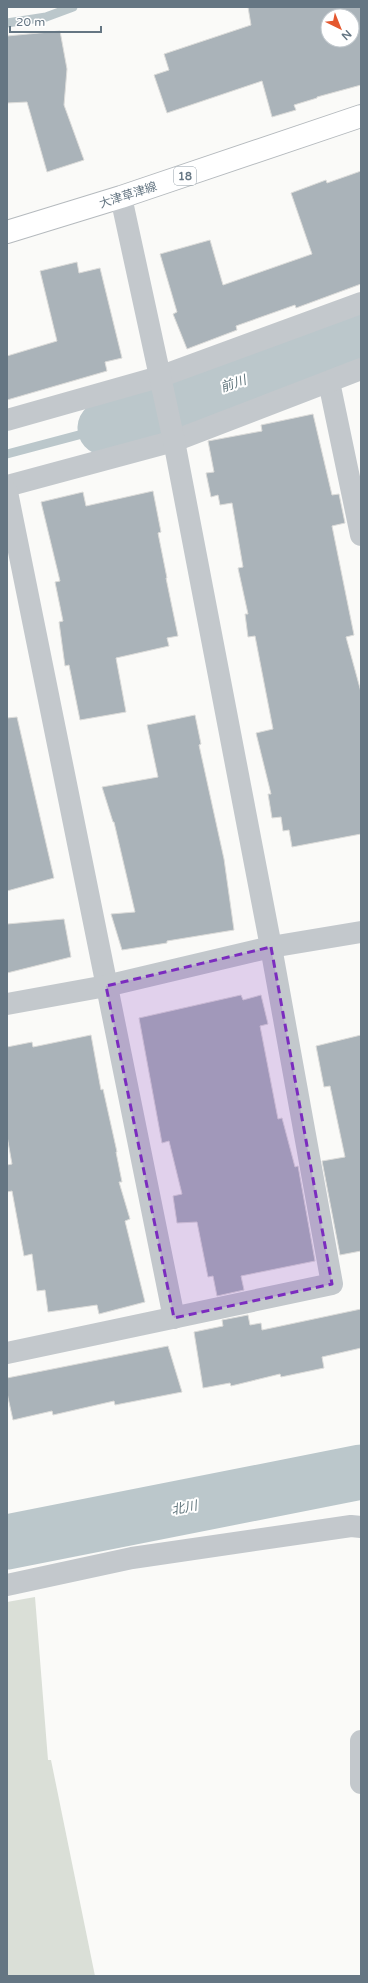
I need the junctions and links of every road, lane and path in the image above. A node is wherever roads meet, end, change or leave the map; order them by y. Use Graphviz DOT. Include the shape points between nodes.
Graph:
graph roads {
  1 [pos="361,116"];
  2 [pos="121,197"];
  3 [pos="7,232"];
  4 [pos="361,303"];
  5 [pos="361,369"];
  6 [pos="159,377"];
  7 [pos="329,382"];
  8 [pos="7,420"];
  9 [pos="174,441"];
  10 [pos="7,486"];
  11 [pos="7,492"];
  12 [pos="361,535"];
  13 [pos="361,932"];
  14 [pos="271,948"];
  15 [pos="106,986"];
  16 [pos="7,1004"];
  17 [pos="174,1318"];
  18 [pos="8,1350"];
  19 [pos="361,1527"];
  20 [pos="7,1585"];
  21 [pos="361,1741"];
  22 [pos="361,1783"];
  1 -- 2 [label="main road, 大津草津線 / 18"];
  2 -- 3 [label="main road, 大津草津線 / 18"];
  2 -- 6 [label="street"];
  4 -- 6 [label="street"];
  5 -- 7 [label="street"];
  6 -- 8 [label="street"];
  6 -- 9 [label="street"];
  7 -- 9 [label="street"];
  7 -- 12 [label="street"];
  9 -- 10 [label="street"];
  9 -- 14 [label="street"];
  11 -- 15 [label="street"];
  13 -- 14 [label="street"];
  14 -- 15 [label="street"];
  14 -- 17 [label="street" via="332,1284"];
  15 -- 16 [label="street"];
  15 -- 17 [label="street"];
  17 -- 18 [label="street"];
  19 -- 20 [label="street" via="350,1526 132,1558"];
  21 -- 22 [label="street"];
}
